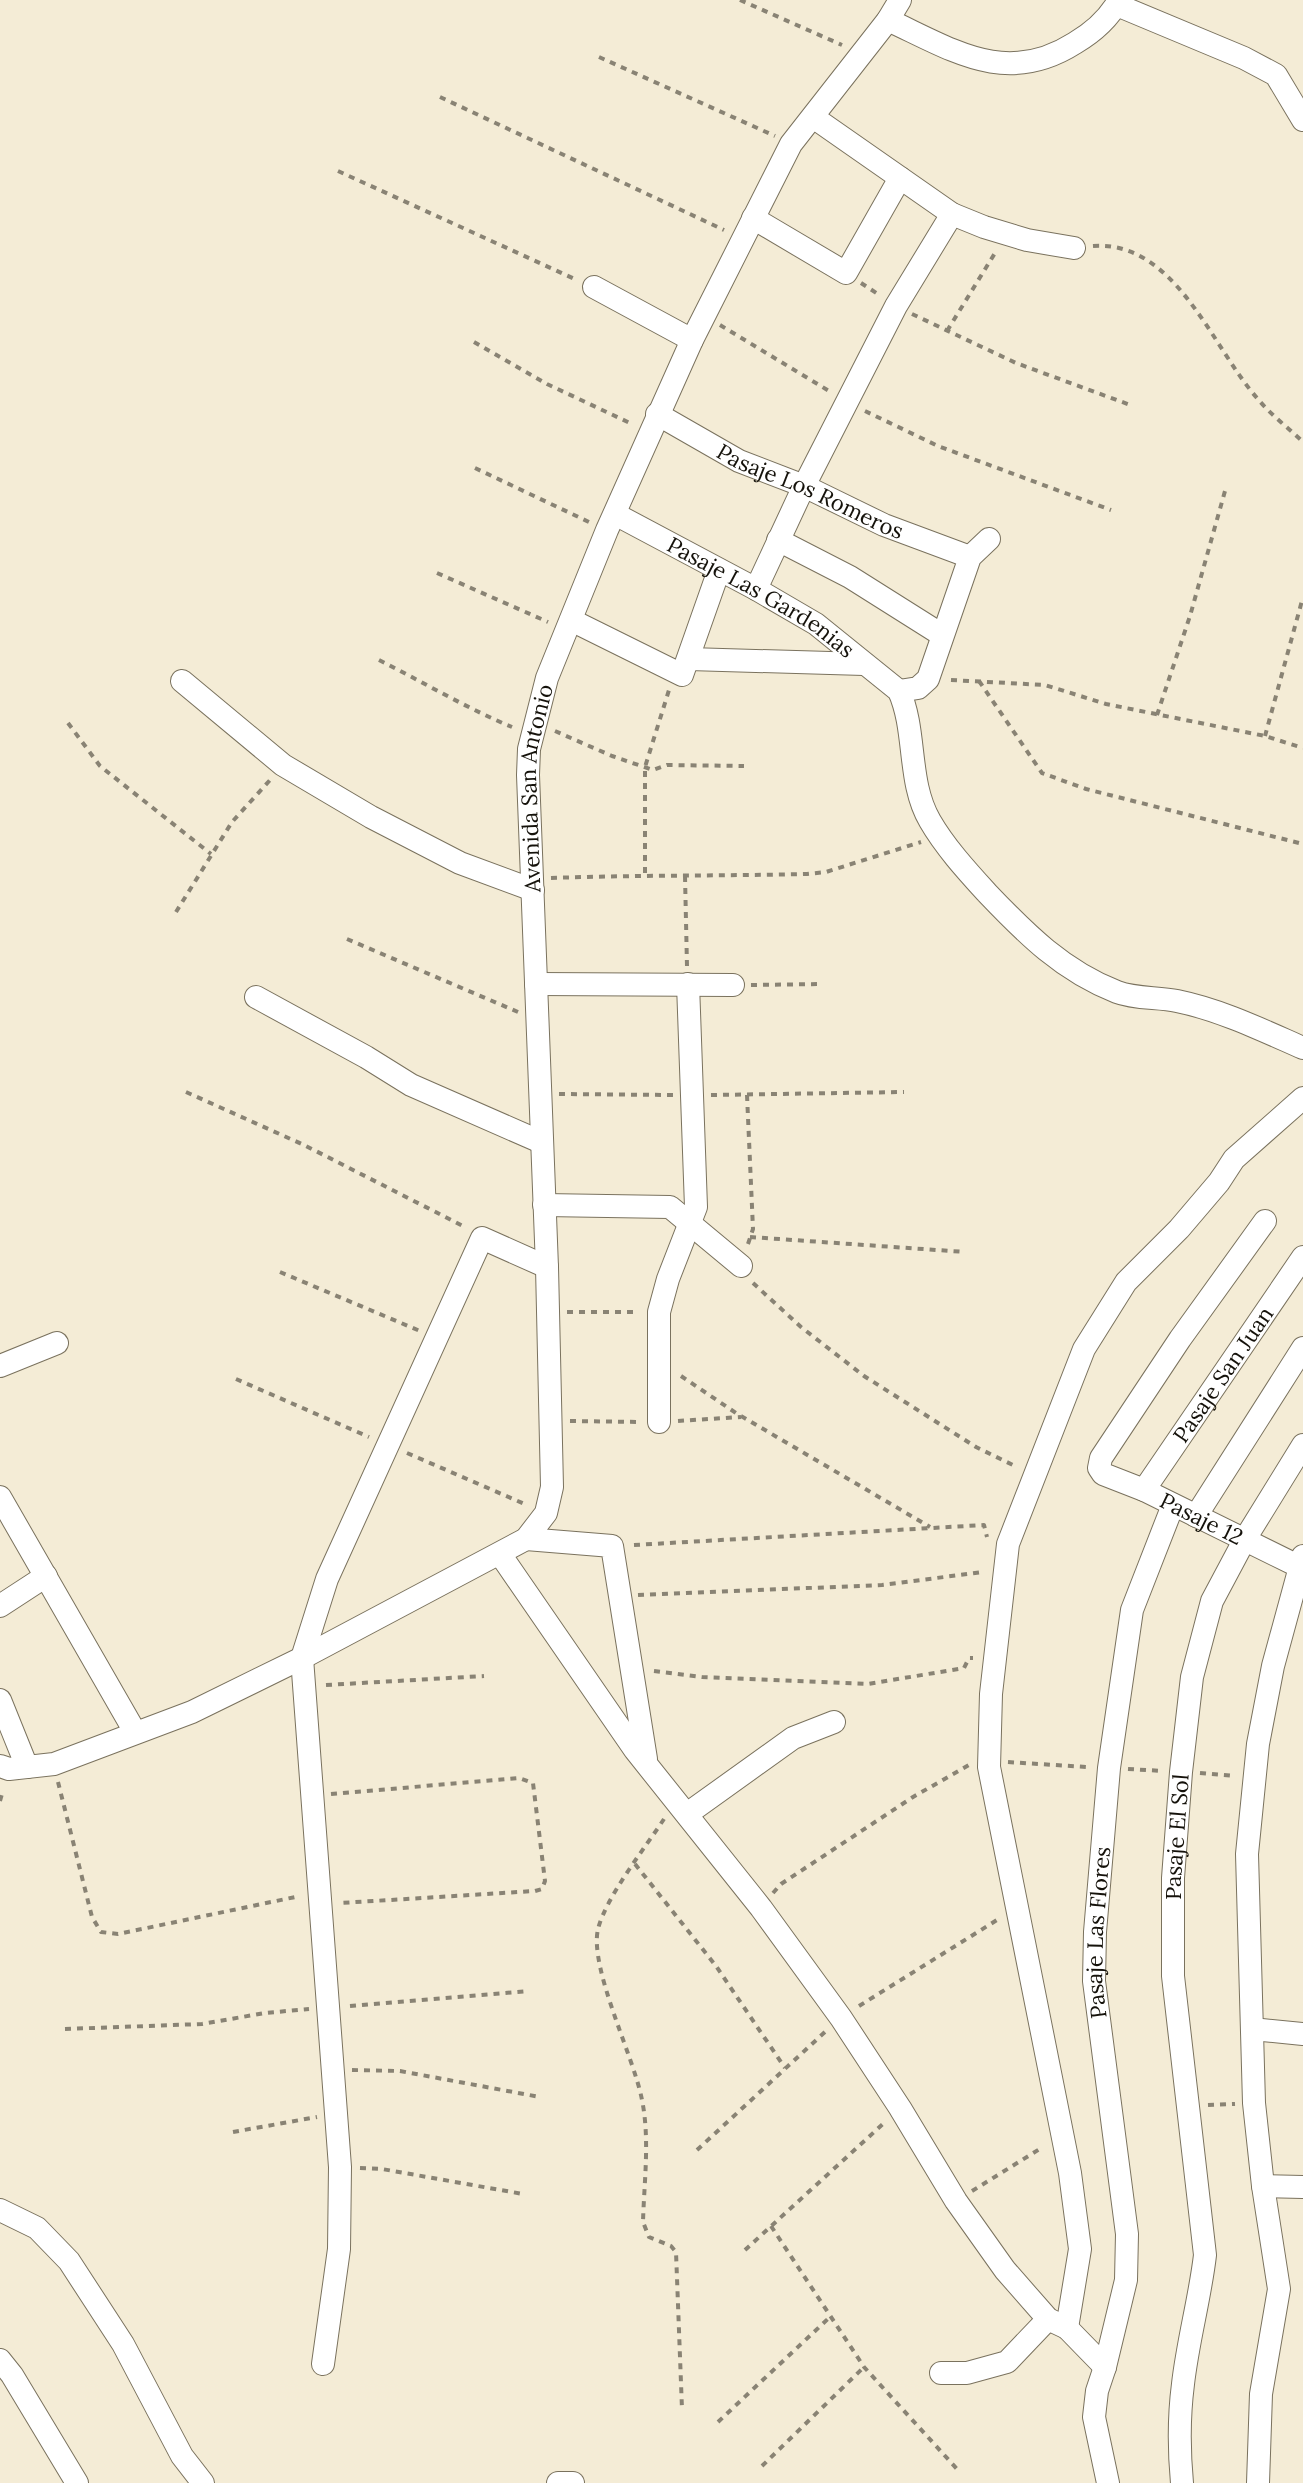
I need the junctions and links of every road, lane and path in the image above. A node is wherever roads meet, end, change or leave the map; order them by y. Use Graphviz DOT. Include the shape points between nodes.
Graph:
graph roads {
  1 [pos="740,0"];
  2 [pos="900,0"];
  3 [pos="752,2"];
  4 [pos="1118,2"];
  5 [pos="888,20"];
  6 [pos="862,54"];
  7 [pos="599,57"];
  8 [pos="440,97"];
  9 [pos="813,117"];
  10 [pos="1303,120"];
  11 [pos="791,144"];
  12 [pos="338,171"];
  13 [pos="900,178"];
  14 [pos="952,214"];
  15 [pos="748,228"];
  16 [pos="1006,234"];
  17 [pos="1074,248"];
  18 [pos="846,273"];
  19 [pos="594,287"];
  20 [pos="896,306"];
  21 [pos="705,315"];
  22 [pos="946,332"];
  23 [pos="692,340"];
  24 [pos="474,342"];
  25 [pos="849,402"];
  26 [pos="1133,406"];
  27 [pos="653,423"];
  28 [pos="1302,441"];
  29 [pos="475,468"];
  30 [pos="804,486"];
  31 [pos="1225,491"];
  32 [pos="1111,510"];
  33 [pos="611,522"];
  34 [pos="989,539"];
  35 [pos="778,540"];
  36 [pos="970,557"];
  37 [pos="719,570"];
  38 [pos="437,573"];
  39 [pos="756,589"];
  40 [pos="1303,597"];
  41 [pos="569,625"];
  42 [pos="942,635"];
  43 [pos="379,660"];
  44 [pos="864,664"];
  45 [pos="681,669"];
  46 [pos="928,679"];
  47 [pos="182,681"];
  48 [pos="979,681"];
  49 [pos="899,691"];
  50 [pos="1157,715"];
  51 [pos="68,723"];
  52 [pos="533,729"];
  53 [pos="1265,736"];
  54 [pos="1303,748"];
  55 [pos="283,765"];
  56 [pos="744,766"];
  57 [pos="645,767"];
  58 [pos="941,835"];
  59 [pos="1303,844"];
  60 [pos="211,854"];
  61 [pos="645,874"];
  62 [pos="685,876"];
  63 [pos="532,885"];
  64 [pos="176,912"];
  65 [pos="347,939"];
  66 [pos="536,984"];
  67 [pos="688,984"];
  68 [pos="821,984"];
  69 [pos="733,985"];
  70 [pos="256,997"];
  71 [pos="537,1020"];
  72 [pos="1303,1048"];
  73 [pos="186,1092"];
  74 [pos="904,1092"];
  75 [pos="539,1095"];
  76 [pos="692,1095"];
  77 [pos="747,1095"];
  78 [pos="1303,1098"];
  79 [pos="541,1142"];
  80 [pos="544,1205"];
  81 [pos="1265,1221"];
  82 [pos="689,1222"];
  83 [pos="750,1237"];
  84 [pos="482,1238"];
  85 [pos="965,1252"];
  86 [pos="1303,1257"];
  87 [pos="741,1266"];
  88 [pos="547,1267"];
  89 [pos="280,1272"];
  90 [pos="548,1312"];
  91 [pos="659,1312"];
  92 [pos="437,1338"];
  93 [pos="57,1343"];
  94 [pos="1303,1348"];
  95 [pos="659,1361"];
  96 [pos="0,1366"];
  97 [pos="659,1422"];
  98 [pos="1303,1445"];
  99 [pos="1034,1477"];
  100 [pos="1144,1490"];
  101 [pos="0,1497"];
  102 [pos="1173,1505"];
  103 [pos="1196,1516"];
  104 [pos="932,1528"];
  105 [pos="986,1537"];
  106 [pos="526,1539"];
  107 [pos="1245,1539"];
  108 [pos="1008,1544"];
  109 [pos="612,1546"];
  110 [pos="985,1549"];
  111 [pos="500,1554"];
  112 [pos="984,1561"];
  113 [pos="1300,1573"];
  114 [pos="46,1576"];
  115 [pos="620,1596"];
  116 [pos="0,1606"];
  117 [pos="995,1653"];
  118 [pos="302,1658"];
  119 [pos="631,1668"];
  120 [pos="484,1676"];
  121 [pos="304,1686"];
  122 [pos="0,1700"];
  123 [pos="834,1722"];
  124 [pos="135,1732"];
  125 [pos="989,1754"];
  126 [pos="54,1764"];
  127 [pos="647,1764"];
  128 [pos="0,1766"];
  129 [pos="27,1767"];
  130 [pos="313,1796"];
  131 [pos="682,1807"];
  132 [pos="635,1864"];
  133 [pos="321,1898"];
  134 [pos="761,1908"];
  135 [pos="1016,1908"];
  136 [pos="528,1991"];
  137 [pos="329,2008"];
  138 [pos="841,2018"];
  139 [pos="65,2029"];
  140 [pos="1252,2029"];
  141 [pos="1303,2034"];
  142 [pos="785,2069"];
  143 [pos="333,2070"];
  144 [pos="1185,2094"];
  145 [pos="540,2097"];
  146 [pos="1254,2103"];
  147 [pos="900,2108"];
  148 [pos="337,2113"];
  149 [pos="233,2132"];
  150 [pos="1061,2135"];
  151 [pos="697,2150"];
  152 [pos="340,2167"];
  153 [pos="1263,2186"];
  154 [pos="1303,2187"];
  155 [pos="523,2194"];
  156 [pos="956,2201"];
  157 [pos="0,2210"];
  158 [pos="771,2226"];
  159 [pos="745,2250"];
  160 [pos="831,2316"];
  161 [pos="1058,2324"];
  162 [pos="0,2360"];
  163 [pos="323,2364"];
  164 [pos="864,2367"];
  165 [pos="1105,2367"];
  166 [pos="941,2373"];
  167 [pos="682,2409"];
  168 [pos="718,2422"];
  169 [pos="762,2466"];
  170 [pos="957,2469"];
  171 [pos="77,2483"];
  172 [pos="203,2483"];
  173 [pos="558,2483"];
  174 [pos="573,2483"];
  175 [pos="1108,2483"];
  176 [pos="1182,2483"];
  177 [pos="1258,2483"];
  1 -- 3 [label="path"];
  2 -- 5 [label="street, Avenida San Antonio"];
  3 -- 6 [label="path"];
  4 -- 5 [label="street" via="1090,33 1065,49 1017,64 970,58"];
  4 -- 10 [label="street" via="1276,75"];
  5 -- 6 [label="street, Avenida San Antonio"];
  6 -- 9 [label="street, Avenida San Antonio"];
  7 -- 11 [label="path"];
  8 -- 15 [label="path"];
  9 -- 11 [label="street, Avenida San Antonio"];
  9 -- 13 [label="street"];
  11 -- 15 [label="street, Avenida San Antonio"];
  12 -- 19 [label="path"];
  13 -- 14 [label="street"];
  13 -- 18 [label="street"];
  14 -- 16 [label="street"];
  14 -- 20 [label="street"];
  15 -- 18 [label="street"];
  15 -- 21 [label="street, Avenida San Antonio"];
  16 -- 17 [label="street"];
  16 -- 22 [label="path"];
  17 -- 28 [label="path" via="1114,245 1148,260 1187,297 1256,398"];
  18 -- 20 [label="path"];
  19 -- 23 [label="street"];
  20 -- 22 [label="path"];
  20 -- 25 [label="street"];
  21 -- 23 [label="street, Avenida San Antonio"];
  21 -- 25 [label="path"];
  22 -- 26 [label="path"];
  23 -- 27 [label="street, Avenida San Antonio"];
  24 -- 27 [label="path" via="547,384"];
  25 -- 30 [label="street"];
  25 -- 32 [label="path" via="938,446"];
  27 -- 30 [label="street, Pasaje Los Romeros"];
  27 -- 33 [label="street, Avenida San Antonio"];
  29 -- 33 [label="path"];
  30 -- 35 [label="street"];
  30 -- 36 [label="street, Pasaje Los Romeros" via="884,525"];
  31 -- 50 [label="path"];
  33 -- 37 [label="street, Pasaje Las Gardenias"];
  33 -- 41 [label="street, Avenida San Antonio"];
  34 -- 36 [label="street"];
  35 -- 39 [label="street"];
  35 -- 42 [label="street" via="850,577"];
  36 -- 42 [label="street"];
  37 -- 39 [label="street, Pasaje Las Gardenias"];
  37 -- 45 [label="street"];
  38 -- 41 [label="path"];
  39 -- 44 [label="street, Pasaje Las Gardenias" via="816,624"];
  40 -- 53 [label="path"];
  41 -- 45 [label="street"];
  41 -- 52 [label="street, Avenida San Antonio"];
  42 -- 46 [label="street"];
  43 -- 52 [label="path" via="480,714"];
  44 -- 45 [label="street"];
  44 -- 49 [label="street, Pasaje Las Gardenias"];
  45 -- 57 [label="path"];
  46 -- 48 [label="path"];
  46 -- 49 [label="street" via="918,688"];
  47 -- 55 [label="street"];
  48 -- 50 [label="path" via="1045,685"];
  48 -- 59 [label="path" via="1042,773"];
  49 -- 58 [label="street" via="906,706 917,785"];
  50 -- 53 [label="path"];
  51 -- 60 [label="path" via="100,766"];
  52 -- 57 [label="path"];
  52 -- 63 [label="street, Avenida San Antonio" via="528,775"];
  53 -- 54 [label="path"];
  55 -- 60 [label="path"];
  55 -- 63 [label="street" via="460,863"];
  56 -- 57 [label="path"];
  57 -- 61 [label="path"];
  58 -- 62 [label="path" via="826,872"];
  58 -- 72 [label="street" via="1031,940 1074,972 1120,993 1178,1001 1243,1021"];
  60 -- 64 [label="path"];
  61 -- 62 [label="path"];
  61 -- 63 [label="path"];
  62 -- 67 [label="path"];
  63 -- 66 [label="street, Avenida San Antonio"];
  65 -- 71 [label="path"];
  66 -- 67 [label="street"];
  66 -- 71 [label="street, Avenida San Antonio"];
  67 -- 69 [label="street"];
  67 -- 76 [label="street"];
  68 -- 69 [label="path"];
  70 -- 79 [label="street" via="411,1085"];
  71 -- 75 [label="street, Avenida San Antonio"];
  73 -- 84 [label="path" via="304,1145"];
  74 -- 77 [label="path"];
  75 -- 76 [label="path"];
  75 -- 79 [label="street, Avenida San Antonio"];
  76 -- 77 [label="path"];
  76 -- 82 [label="street" via="696,1207"];
  77 -- 83 [label="path"];
  78 -- 99 [label="street" via="1234,1159 1179,1229 1126,1282 1084,1349"];
  79 -- 80 [label="street, Avenida San Antonio"];
  80 -- 82 [label="street" via="670,1207"];
  80 -- 88 [label="street, Avenida San Antonio"];
  81 -- 100 [label="street, Pasaje 12" via="1101,1458 1103,1474"];
  82 -- 87 [label="street"];
  82 -- 91 [label="street"];
  83 -- 85 [label="path"];
  83 -- 87 [label="path"];
  84 -- 88 [label="street"];
  84 -- 92 [label="street"];
  86 -- 100 [label="street, Pasaje San Juan"];
  87 -- 99 [label="path" via="801,1327 864,1376"];
  88 -- 90 [label="street, Avenida San Antonio"];
  89 -- 92 [label="path"];
  90 -- 91 [label="path"];
  90 -- 106 [label="street, Avenida San Antonio" via="552,1487 546,1513"];
  91 -- 95 [label="street"];
  92 -- 118 [label="street" via="327,1579"];
  93 -- 96 [label="street"];
  94 -- 103 [label="street"];
  95 -- 97 [label="street"];
  95 -- 104 [label="path" via="736,1413"];
  98 -- 107 [label="street, Pasaje El Sol"];
  99 -- 108 [label="street"];
  100 -- 102 [label="street, Pasaje 12"];
  101 -- 114 [label="street"];
  102 -- 103 [label="street, Pasaje 12"];
  102 -- 165 [label="street, Pasaje Las Flores" via="1132,1610 1109,1768 1095,1932 1094,1981 1127,2234 1126,2280"];
  103 -- 107 [label="street, Pasaje 12"];
  104 -- 105 [label="path" via="984,1525"];
  104 -- 109 [label="path"];
  105 -- 108 [label="path"];
  105 -- 110 [label="path"];
  106 -- 109 [label="street"];
  106 -- 111 [label="street"];
  107 -- 113 [label="street, Pasaje 12"];
  107 -- 144 [label="street, Pasaje El Sol" via="1212,1601 1201,1637 1181,1772 1173,1976"];
  108 -- 117 [label="street"];
  109 -- 115 [label="street"];
  111 -- 118 [label="street"];
  111 -- 127 [label="street"];
  112 -- 115 [label="path" via="983,1573 882,1585"];
  113 -- 140 [label="street" via="1273,1666 1253,1778 1247,1854"];
  114 -- 116 [label="street"];
  114 -- 124 [label="street"];
  115 -- 119 [label="street"];
  117 -- 119 [label="path" via="969,1658 964,1668 868,1684 702,1677"];
  117 -- 125 [label="street"];
  118 -- 121 [label="street"];
  118 -- 124 [label="street" via="192,1712"];
  119 -- 127 [label="street"];
  120 -- 121 [label="path"];
  121 -- 130 [label="street"];
  122 -- 129 [label="street"];
  123 -- 131 [label="street" via="793,1738"];
  124 -- 126 [label="street"];
  125 -- 134 [label="path" via="781,1884"];
  125 -- 135 [label="street"];
  126 -- 129 [label="street"];
  126 -- 133 [label="path" via="92,1917 101,1932 118,1934"];
  127 -- 131 [label="street"];
  128 -- 129 [label="street"];
  130 -- 133 [label="street"];
  130 -- 133 [label="path" via="519,1778 533,1783 545,1881 535,1891"];
  131 -- 132 [label="path"];
  131 -- 134 [label="street"];
  132 -- 142 [label="path" via="716,1966"];
  132 -- 167 [label="path" via="598,1927 596,1942 642,2098 643,2222 649,2237 676,2252"];
  133 -- 137 [label="street"];
  134 -- 138 [label="street"];
  135 -- 138 [label="path"];
  135 -- 150 [label="street"];
  136 -- 137 [label="path"];
  137 -- 139 [label="path" via="202,2024"];
  137 -- 143 [label="street"];
  138 -- 142 [label="path"];
  138 -- 147 [label="street"];
  140 -- 141 [label="street"];
  140 -- 146 [label="street"];
  142 -- 151 [label="path"];
  143 -- 145 [label="path" via="400,2071"];
  143 -- 148 [label="street"];
  144 -- 146 [label="path" via="1198,2112 1204,2105"];
  144 -- 176 [label="street, Pasaje El Sol" via="1205,2255 1183,2385"];
  146 -- 153 [label="street"];
  147 -- 156 [label="street"];
  147 -- 158 [label="path"];
  148 -- 149 [label="path"];
  148 -- 152 [label="street"];
  150 -- 156 [label="path"];
  150 -- 161 [label="street" via="1080,2249"];
  152 -- 155 [label="path" via="382,2169"];
  152 -- 163 [label="street" via="339,2249"];
  153 -- 154 [label="street"];
  153 -- 177 [label="street" via="1279,2289 1261,2394"];
  156 -- 161 [label="street" via="1005,2270"];
  157 -- 172 [label="street" via="37,2228 69,2261 123,2344 182,2456"];
  158 -- 159 [label="path"];
  158 -- 160 [label="path"];
  160 -- 164 [label="path"];
  160 -- 168 [label="path"];
  161 -- 165 [label="street"];
  161 -- 166 [label="street" via="1007,2362 967,2373"];
  162 -- 171 [label="street"];
  164 -- 169 [label="path"];
  164 -- 170 [label="path"];
  165 -- 175 [label="street, Pasaje Las Flores" via="1094,2417"];
  173 -- 174 [label="street"];
}
